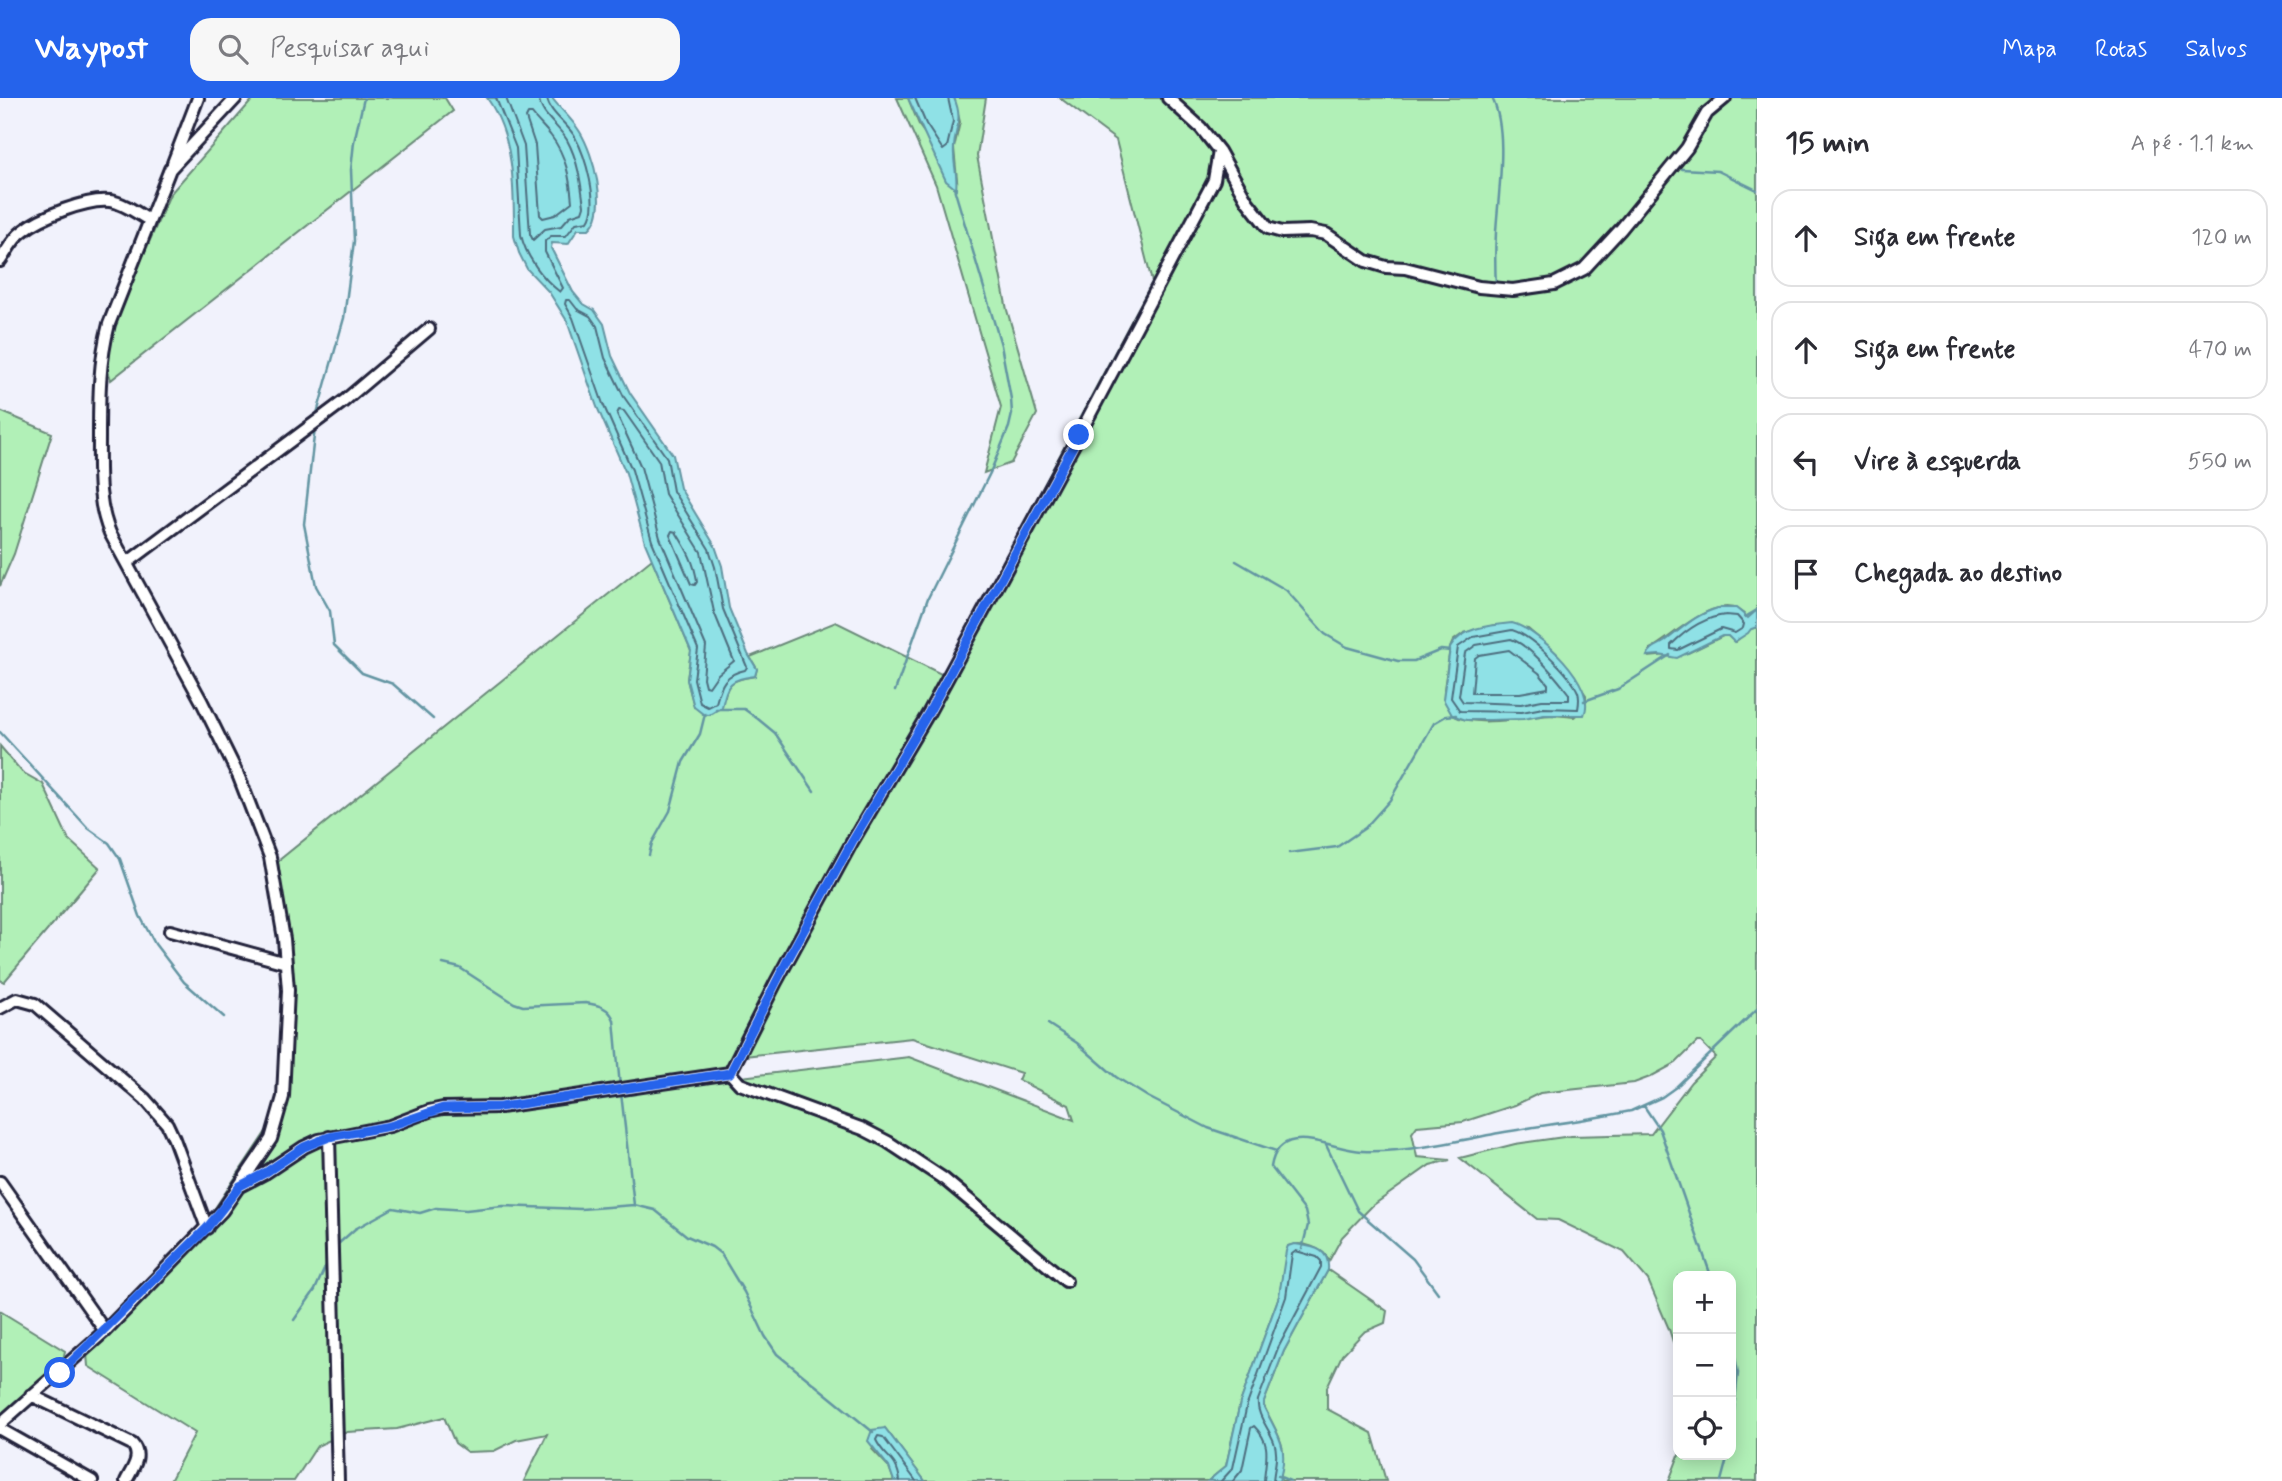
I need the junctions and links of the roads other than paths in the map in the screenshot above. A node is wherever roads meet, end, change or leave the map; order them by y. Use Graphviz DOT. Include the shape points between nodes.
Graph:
graph roads {
  1 [pos="198,98"];
  2 [pos="236,98"];
  3 [pos="1168,98"];
  4 [pos="1726,98"];
  5 [pos="1219,151"];
  6 [pos="170,169"];
  7 [pos="149,220"];
  8 [pos="0,261"];
  9 [pos="429,329"];
  10 [pos="127,563"];
  11 [pos="170,931"];
  12 [pos="286,963"];
  13 [pos="0,1008"];
  14 [pos="730,1073"];
  15 [pos="329,1137"];
  16 [pos="0,1182"];
  17 [pos="240,1186"];
  18 [pos="207,1228"];
  19 [pos="1066,1281"];
  20 [pos="105,1331"];
  21 [pos="31,1395"];
  22 [pos="0,1424"];
  23 [pos="0,1429"];
  24 [pos="92,1481"];
  25 [pos="126,1481"];
  26 [pos="338,1481"];
  1 -- 6 [label="street"];
  2 -- 6 [label="street"];
  3 -- 5 [label="street"];
  4 -- 5 [label="street" via="1707,113 1687,148 1584,269 1554,284 1513,290 1386,267 1366,261 1326,234 1268,228"];
  5 -- 14 [label="street" via="1214,180 1103,391 929,712 852,842"];
  6 -- 7 [label="street"];
  7 -- 8 [label="street" via="118,203 86,204 22,231"];
  7 -- 10 [label="street" via="109,324 99,387 100,504"];
  9 -- 10 [label="street" via="344,401"];
  10 -- 12 [label="street" via="239,777 270,857"];
  11 -- 12 [label="street"];
  12 -- 17 [label="street" via="281,1108 271,1139"];
  13 -- 18 [label="street" via="17,999 35,1004 145,1099 174,1139"];
  14 -- 15 [label="street" via="500,1107 443,1108 390,1126"];
  14 -- 19 [label="street" via="740,1084 863,1129 897,1147 944,1179"];
  15 -- 17 [label="street"];
  15 -- 26 [label="street"];
  16 -- 20 [label="street"];
  17 -- 18 [label="street"];
  18 -- 20 [label="street"];
  20 -- 21 [label="street"];
  21 -- 22 [label="street"];
  21 -- 25 [label="street" via="135,1447 137,1459"];
  23 -- 24 [label="street"];
}
